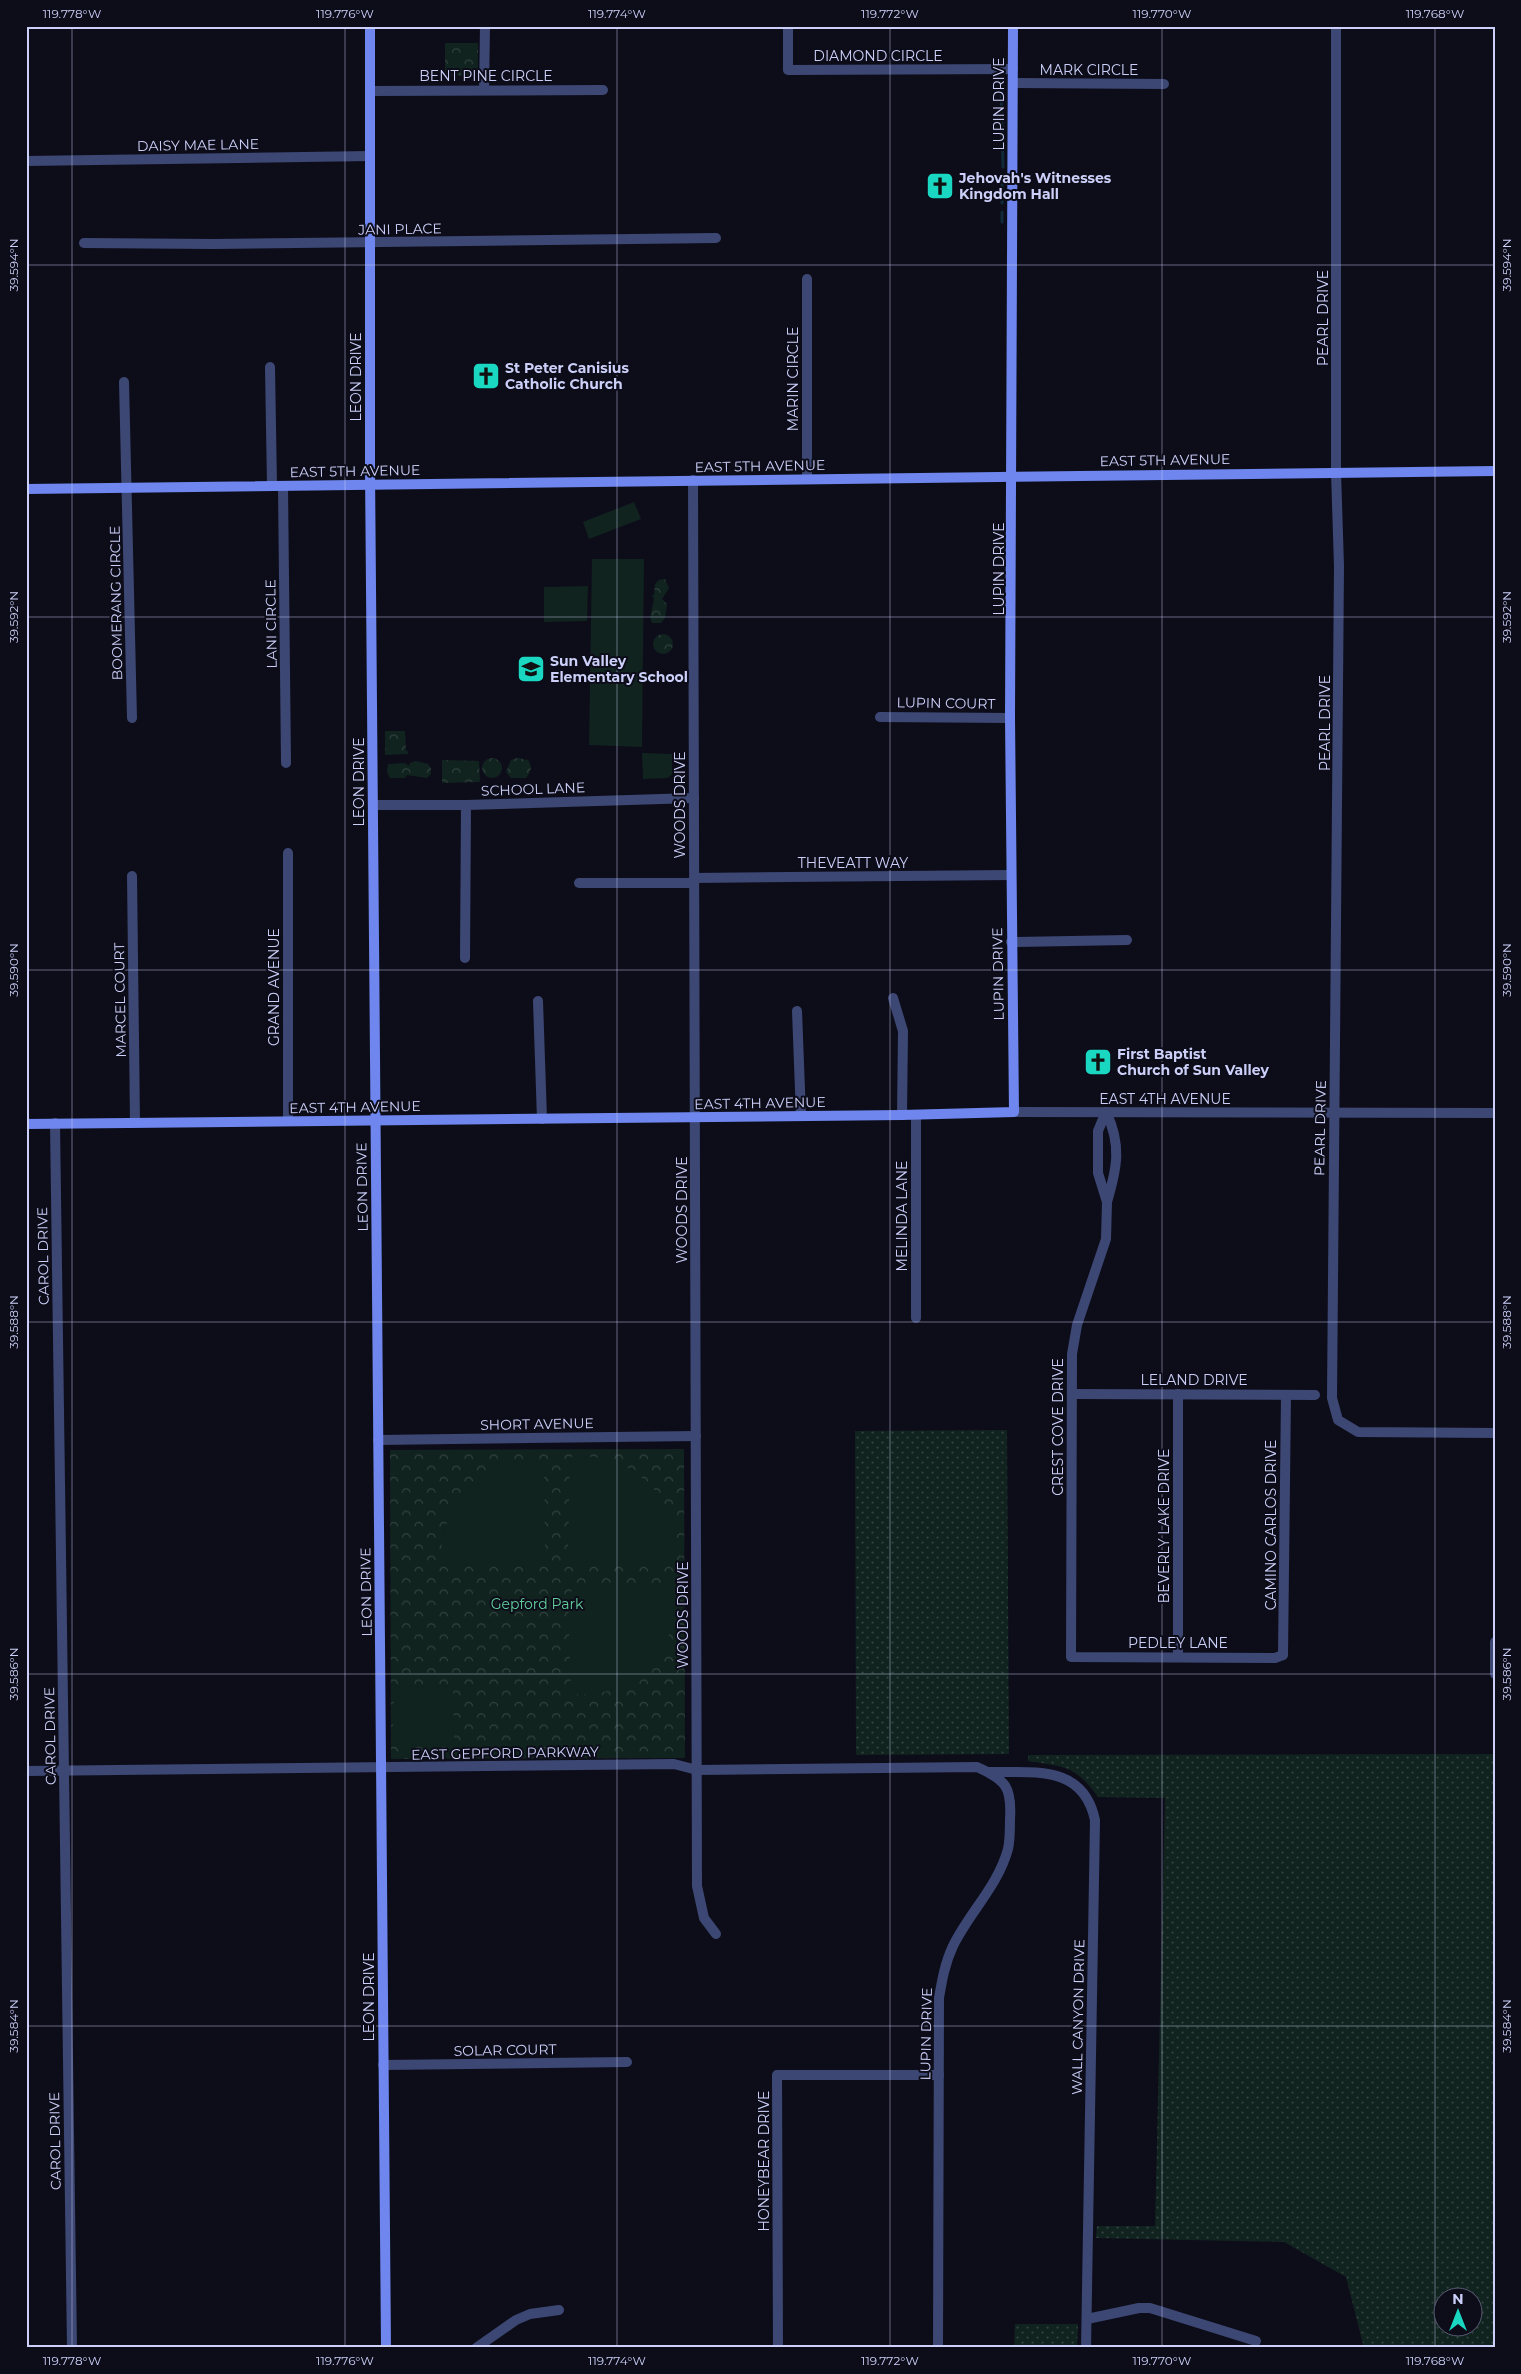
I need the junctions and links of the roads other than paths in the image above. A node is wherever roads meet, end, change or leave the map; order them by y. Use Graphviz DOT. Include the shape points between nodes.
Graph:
graph roads {
  1 [pos="370,26"];
  2 [pos="485,26"];
  3 [pos="788,26"];
  4 [pos="1013,26"];
  5 [pos="1336,26"];
  6 [pos="1013,68"];
  7 [pos="1014,83"];
  8 [pos="1164,84"];
  9 [pos="484,90"];
  10 [pos="603,90"];
  11 [pos="370,91"];
  12 [pos="370,156"];
  13 [pos="26,161"];
  14 [pos="716,238"];
  15 [pos="84,243"];
  16 [pos="370,243"];
  17 [pos="807,279"];
  18 [pos="270,367"];
  19 [pos="124,382"];
  20 [pos="1495,471"];
  21 [pos="1336,472"];
  22 [pos="1012,476"];
  23 [pos="807,479"];
  24 [pos="693,480"];
  25 [pos="370,484"];
  26 [pos="277,486"];
  27 [pos="127,487"];
  28 [pos="26,489"];
  29 [pos="880,716"];
  30 [pos="132,718"];
  31 [pos="1010,718"];
  32 [pos="286,763"];
  33 [pos="694,798"];
  34 [pos="373,805"];
  35 [pos="466,805"];
  36 [pos="288,853"];
  37 [pos="1011,875"];
  38 [pos="132,876"];
  39 [pos="694,880"];
  40 [pos="578,884"];
  41 [pos="1127,940"];
  42 [pos="1011,942"];
  43 [pos="465,958"];
  44 [pos="893,998"];
  45 [pos="538,1000"];
  46 [pos="797,1011"];
  47 [pos="1014,1112"];
  48 [pos="1106,1112"];
  49 [pos="1495,1112"];
  50 [pos="1334,1114"];
  51 [pos="902,1115"];
  52 [pos="916,1115"];
  53 [pos="801,1116"];
  54 [pos="695,1117"];
  55 [pos="375,1119"];
  56 [pos="542,1119"];
  57 [pos="288,1121"];
  58 [pos="135,1123"];
  59 [pos="26,1124"];
  60 [pos="55,1124"];
  61 [pos="1107,1202"];
  62 [pos="916,1318"];
  63 [pos="1072,1394"];
  64 [pos="1178,1394"];
  65 [pos="1286,1395"];
  66 [pos="1315,1395"];
  67 [pos="1495,1433"];
  68 [pos="696,1436"];
  69 [pos="378,1440"];
  70 [pos="1495,1642"];
  71 [pos="1283,1654"];
  72 [pos="1072,1657"];
  73 [pos="1178,1657"];
  74 [pos="1495,1674"];
  75 [pos="381,1768"];
  76 [pos="697,1770"];
  77 [pos="26,1771"];
  78 [pos="985,1771"];
  79 [pos="64,1772"];
  80 [pos="716,1934"];
  81 [pos="626,2062"];
  82 [pos="383,2066"];
  83 [pos="939,2075"];
  84 [pos="560,2310"];
  85 [pos="1087,2319"];
  86 [pos="1256,2341"];
  87 [pos="72,2348"];
  88 [pos="386,2348"];
  89 [pos="476,2348"];
  90 [pos="778,2348"];
  91 [pos="938,2348"];
  92 [pos="1086,2348"];
  1 -- 11 [label="street, LEON DRIVE"];
  2 -- 9 [label="street"];
  3 -- 6 [label="street, DIAMOND CIRCLE" via="788,70"];
  4 -- 6 [label="street, LUPIN DRIVE"];
  5 -- 21 [label="street, PEARL DRIVE"];
  6 -- 7 [label="street, LUPIN DRIVE"];
  7 -- 8 [label="street, MARK CIRCLE"];
  7 -- 22 [label="street, LUPIN DRIVE"];
  9 -- 10 [label="street, BENT PINE CIRCLE"];
  9 -- 11 [label="street, BENT PINE CIRCLE"];
  11 -- 12 [label="street, LEON DRIVE"];
  12 -- 13 [label="street, DAISY MAE LANE"];
  12 -- 16 [label="street, LEON DRIVE"];
  14 -- 16 [label="street, JANI PLACE"];
  15 -- 16 [label="street, JANI PLACE"];
  16 -- 25 [label="street, LEON DRIVE"];
  17 -- 23 [label="street, MARIN CIRCLE"];
  18 -- 26 [label="street, LANI CIRCLE"];
  19 -- 27 [label="street, BOOMERANG CIRCLE"];
  20 -- 21 [label="street, EAST 5TH AVENUE"];
  21 -- 22 [label="street, EAST 5TH AVENUE"];
  21 -- 50 [label="street, PEARL DRIVE" via="1339,594"];
  22 -- 23 [label="street, EAST 5TH AVENUE"];
  22 -- 31 [label="street, LUPIN DRIVE"];
  23 -- 24 [label="street, EAST 5TH AVENUE"];
  24 -- 25 [label="street, EAST 5TH AVENUE"];
  24 -- 33 [label="street, WOODS DRIVE"];
  25 -- 26 [label="street, EAST 5TH AVENUE"];
  25 -- 34 [label="street, LEON DRIVE"];
  26 -- 27 [label="street, EAST 5TH AVENUE"];
  26 -- 32 [label="street, LANI CIRCLE"];
  27 -- 28 [label="street, EAST 5TH AVENUE"];
  27 -- 30 [label="street, BOOMERANG CIRCLE"];
  29 -- 31 [label="street, LUPIN COURT"];
  31 -- 37 [label="street, LUPIN DRIVE"];
  33 -- 35 [label="street, SCHOOL LANE"];
  33 -- 39 [label="street, WOODS DRIVE"];
  34 -- 35 [label="street, SCHOOL LANE"];
  34 -- 55 [label="street, LEON DRIVE"];
  35 -- 43 [label="street"];
  36 -- 57 [label="street, GRAND AVENUE"];
  37 -- 39 [label="street, THEVEATT WAY"];
  37 -- 42 [label="street, LUPIN DRIVE"];
  38 -- 58 [label="street, MARCEL COURT"];
  39 -- 40 [label="street, THEVEATT WAY"];
  39 -- 54 [label="street, WOODS DRIVE"];
  41 -- 42 [label="street"];
  42 -- 47 [label="street, LUPIN DRIVE"];
  44 -- 51 [label="street" via="903,1031"];
  45 -- 56 [label="street"];
  46 -- 53 [label="street"];
  47 -- 48 [label="street, EAST 4TH AVENUE"];
  47 -- 52 [label="street, EAST 4TH AVENUE"];
  48 -- 50 [label="street, EAST 4TH AVENUE"];
  48 -- 61 [label="street, CREST COVE DRIVE" via="1098,1131 1098,1173"];
  48 -- 61 [label="street, CREST COVE DRIVE" via="1116,1132 1116,1173"];
  49 -- 50 [label="street, EAST 4TH AVENUE"];
  50 -- 67 [label="street, PEARL DRIVE" via="1332,1398 1338,1420 1358,1432"];
  51 -- 52 [label="street, EAST 4TH AVENUE"];
  51 -- 53 [label="street, EAST 4TH AVENUE"];
  52 -- 62 [label="street, MELINDA LANE"];
  53 -- 54 [label="street, EAST 4TH AVENUE"];
  54 -- 56 [label="street, EAST 4TH AVENUE"];
  54 -- 68 [label="street, WOODS DRIVE"];
  55 -- 56 [label="street, EAST 4TH AVENUE"];
  55 -- 57 [label="street, EAST 4TH AVENUE"];
  55 -- 69 [label="street, LEON DRIVE"];
  57 -- 58 [label="street, EAST 4TH AVENUE"];
  58 -- 60 [label="street, EAST 4TH AVENUE"];
  59 -- 60 [label="street, EAST 4TH AVENUE"];
  60 -- 79 [label="street, CAROL DRIVE"];
  61 -- 63 [label="street, CREST COVE DRIVE" via="1104,1248 1073,1342"];
  63 -- 64 [label="street, LELAND DRIVE"];
  63 -- 72 [label="street, CREST COVE DRIVE"];
  64 -- 65 [label="street, LELAND DRIVE"];
  64 -- 73 [label="street, BEVERLY LAKE DRIVE"];
  65 -- 66 [label="street, LELAND DRIVE"];
  65 -- 71 [label="street, CAMINO CARLOS DRIVE"];
  68 -- 69 [label="street, SHORT AVENUE"];
  68 -- 76 [label="street, WOODS DRIVE"];
  69 -- 75 [label="street, LEON DRIVE"];
  70 -- 74 [label="street"];
  71 -- 73 [label="street, PEDLEY LANE" via="1275,1658"];
  72 -- 73 [label="street, PEDLEY LANE"];
  75 -- 76 [label="street, EAST GEPFORD PARKWAY" via="674,1764"];
  75 -- 79 [label="street, EAST GEPFORD PARKWAY"];
  75 -- 82 [label="street, LEON DRIVE"];
  76 -- 78 [label="street, EAST GEPFORD PARKWAY" via="977,1767"];
  76 -- 80 [label="street, WOODS DRIVE" via="697,1886 704,1918"];
  77 -- 79 [label="street, EAST GEPFORD PARKWAY"];
  78 -- 83 [label="street, LUPIN DRIVE" via="1003,1782 1011,1800 1008,1848 993,1885 962,1931 947,1962 939,1998"];
  78 -- 85 [label="street, WALL CANYON DRIVE" via="1061,1776 1088,1798 1096,1820"];
  79 -- 87 [label="street, CAROL DRIVE"];
  81 -- 82 [label="street, SOLAR COURT"];
  82 -- 88 [label="street, LEON DRIVE"];
  83 -- 90 [label="street, HONEYBEAR DRIVE" via="777,2075"];
  83 -- 91 [label="street, LUPIN DRIVE"];
  84 -- 89 [label="street" via="530,2314 516,2320"];
  85 -- 86 [label="street" via="1150,2308"];
  85 -- 92 [label="street, WALL CANYON DRIVE"];
}
